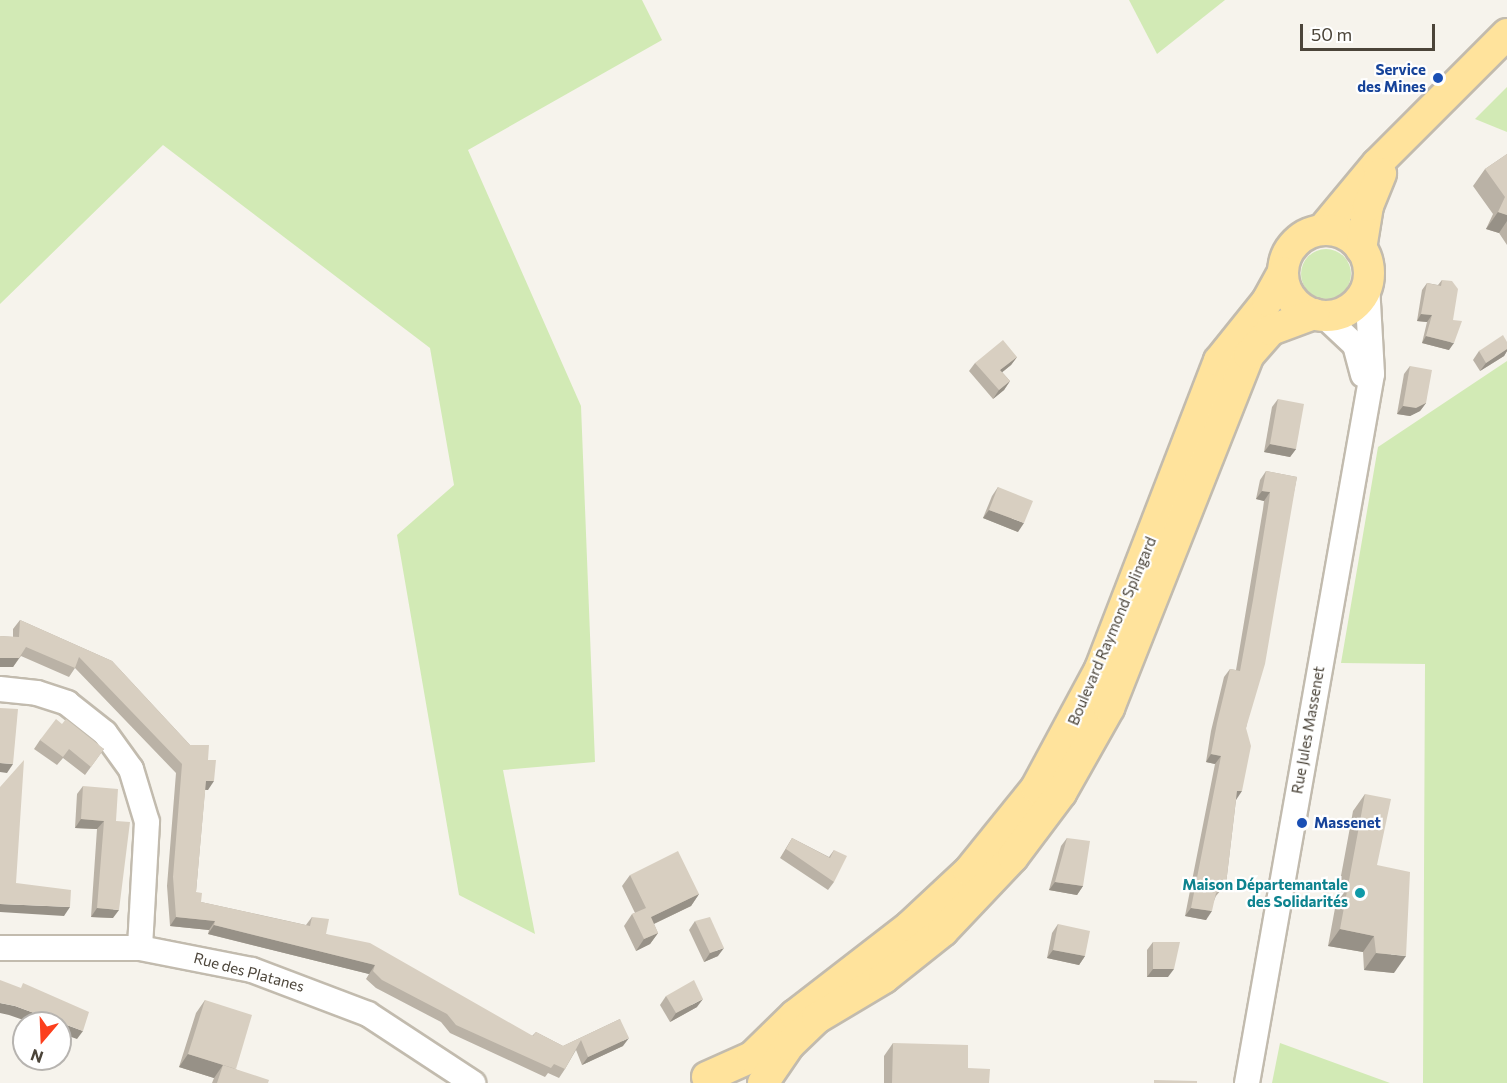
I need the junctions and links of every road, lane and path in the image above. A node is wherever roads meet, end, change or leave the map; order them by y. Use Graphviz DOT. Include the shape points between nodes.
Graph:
graph roads {
  1 [pos="1507,34"];
  2 [pos="1401,142"];
  3 [pos="1322,230"];
  4 [pos="1361,249"];
  5 [pos="1283,272"];
  6 [pos="1367,284"];
  7 [pos="1319,315"];
  8 [pos="1362,413"];
  9 [pos="0,689"];
  10 [pos="0,948"];
  11 [pos="140,948"];
  12 [pos="710,1081"];
  13 [pos="474,1083"];
  14 [pos="763,1083"];
  15 [pos="1247,1083"];
  1 -- 2 [label="main road"];
  2 -- 3 [label="main road"];
  2 -- 4 [label="main road" via="1371,197"];
  3 -- 4 [label="main road" via="1344,234"];
  3 -- 5 [label="main road" via="1294,244"];
  4 -- 6 [label="main road"];
  5 -- 7 [label="main road" via="1292,300"];
  5 -- 12 [label="main road, Boulevard Raymond Splingard" via="1267,301 1219,361 1100,669 1036,788 969,870 910,926 801,1010 752,1057"];
  6 -- 7 [label="main road" via="1353,306"];
  6 -- 8 [label="street, Rue Jules Massenet" via="1372,368"];
  7 -- 8 [label="street, Rue Jules Massenet" via="1348,336 1360,357"];
  7 -- 14 [label="main road, Boulevard Raymond Splingard" via="1271,330 1249,355 1115,696 1061,794 1013,858 943,932 884,978 817,1018 789,1045"];
  8 -- 15 [label="street, Rue Jules Massenet"];
  9 -- 11 [label="street" via="37,693 67,704 105,733 131,769 147,822"];
  10 -- 11 [label="street, Rue des Platanes"];
  11 -- 13 [label="street, Rue des Platanes" via="252,970 326,995 402,1033"];
}
